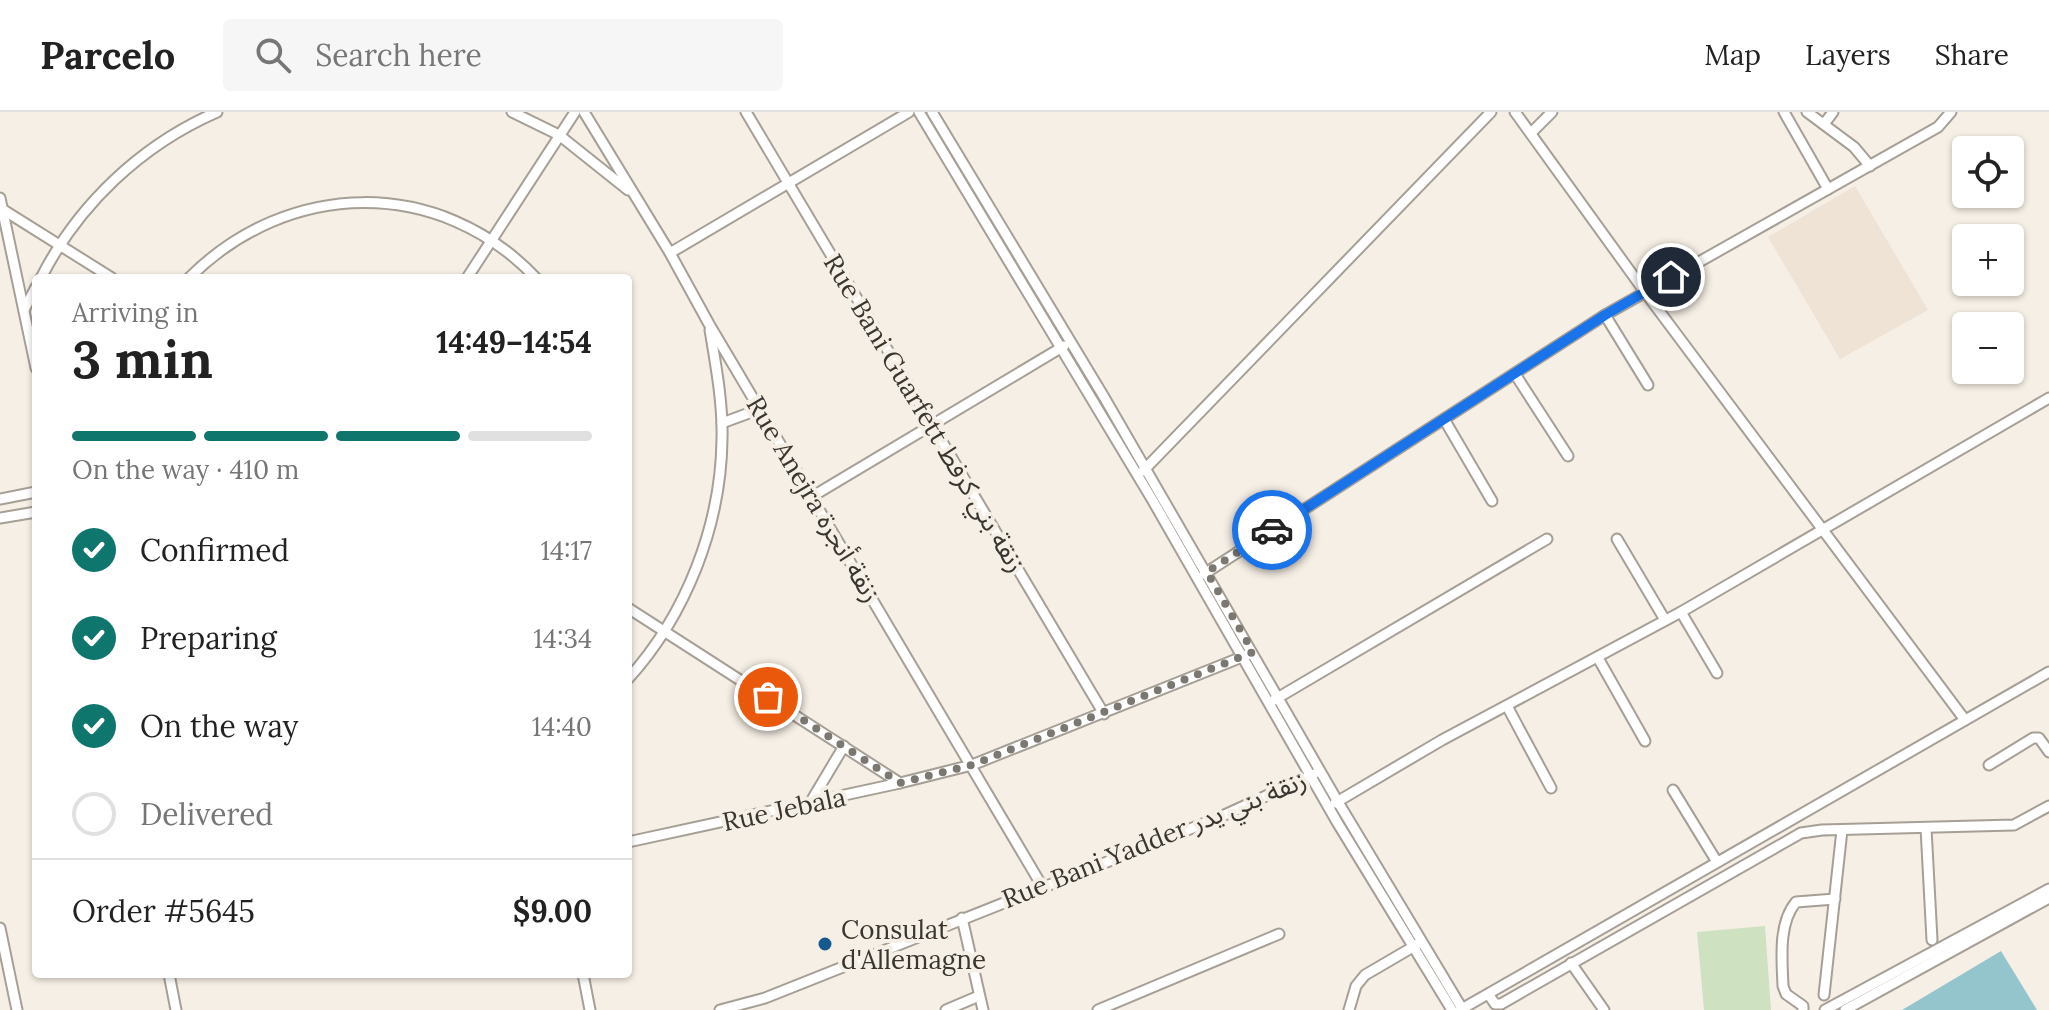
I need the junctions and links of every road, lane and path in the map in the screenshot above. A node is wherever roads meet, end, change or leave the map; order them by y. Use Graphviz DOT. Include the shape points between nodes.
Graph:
graph roads {
  1 [pos="217,112"];
  2 [pos="512,112"];
  3 [pos="575,112"];
  4 [pos="584,112"];
  5 [pos="746,112"];
  6 [pos="909,112"];
  7 [pos="919,112"];
  8 [pos="932,112"];
  9 [pos="1491,112"];
  10 [pos="1515,112"];
  11 [pos="1552,112"];
  12 [pos="1784,112"];
  13 [pos="1807,112"];
  14 [pos="1833,112"];
  15 [pos="1951,112"];
  16 [pos="1824,124"];
  17 [pos="1532,132"];
  18 [pos="559,135"];
  19 [pos="1870,166"];
  20 [pos="790,183"];
  21 [pos="1828,189"];
  22 [pos="634,195"];
  23 [pos="1,204"];
  24 [pos="492,240"];
  25 [pos="58,245"];
  26 [pos="670,253"];
  27 [pos="43,274"];
  28 [pos="105,274"];
  29 [pos="194,274"];
  30 [pos="470,274"];
  31 [pos="531,274"];
  32 [pos="1645,292"];
  33 [pos="32,295"];
  34 [pos="24,310"];
  35 [pos="1605,315"];
  36 [pos="709,324"];
  37 [pos="1071,342"];
  38 [pos="1061,348"];
  39 [pos="32,349"];
  40 [pos="1515,374"];
  41 [pos="1648,385"];
  42 [pos="2049,398"];
  43 [pos="760,409"];
  44 [pos="1444,419"];
  45 [pos="722,423"];
  46 [pos="932,426"];
  47 [pos="1568,456"];
  48 [pos="1146,468"];
  49 [pos="1138,476"];
  50 [pos="32,493"];
  51 [pos="813,496"];
  52 [pos="0,499"];
  53 [pos="1492,501"];
  54 [pos="32,513"];
  55 [pos="0,518"];
  56 [pos="1822,530"];
  57 [pos="1547,539"];
  58 [pos="1617,539"];
  59 [pos="1207,572"];
  60 [pos="1197,578"];
  61 [pos="632,610"];
  62 [pos="1681,612"];
  63 [pos="1665,620"];
  64 [pos="666,631"];
  65 [pos="1253,652"];
  66 [pos="1242,657"];
  67 [pos="1598,658"];
  68 [pos="2049,672"];
  69 [pos="1717,673"];
  70 [pos="632,674"];
  71 [pos="1278,697"];
  72 [pos="1268,703"];
  73 [pos="1507,706"];
  74 [pos="1104,714"];
  75 [pos="1965,720"];
  76 [pos="1645,741"];
  77 [pos="844,746"];
  78 [pos="2049,752"];
  79 [pos="972,765"];
  80 [pos="1989,765"];
  81 [pos="1320,771"];
  82 [pos="1310,776"];
  83 [pos="900,783"];
  84 [pos="1551,788"];
  85 [pos="1673,790"];
  86 [pos="1338,802"];
  87 [pos="810,803"];
  88 [pos="2049,806"];
  89 [pos="1329,807"];
  90 [pos="1926,828"];
  91 [pos="1842,830"];
  92 [pos="632,841"];
  93 [pos="1717,862"];
  94 [pos="1042,886"];
  95 [pos="2049,889"];
  96 [pos="2049,898"];
  97 [pos="1835,899"];
  98 [pos="962,918"];
  99 [pos="0,928"];
  100 [pos="1279,934"];
  101 [pos="1932,940"];
  102 [pos="1418,944"];
  103 [pos="1571,963"];
  104 [pos="170,978"];
  105 [pos="584,978"];
  106 [pos="1489,995"];
  107 [pos="1824,995"];
  108 [pos="979,996"];
  109 [pos="731,1009"];
  110 [pos="17,1010"];
  111 [pos="176,1010"];
  112 [pos="590,1010"];
  113 [pos="720,1010"];
  114 [pos="946,1010"];
  115 [pos="983,1010"];
  116 [pos="1098,1010"];
  117 [pos="1349,1010"];
  118 [pos="1452,1010"];
  119 [pos="1462,1010"];
  120 [pos="1604,1010"];
  121 [pos="1803,1010"];
  122 [pos="1825,1010"];
  123 [pos="1845,1010"];
  1 -- 25 [label="street" via="169,138 121,174"];
  2 -- 18 [label="street"];
  3 -- 18 [label="street"];
  4 -- 22 [label="street, Rue Anejra زنقة أنجرة"];
  5 -- 20 [label="street, Rue Bani Guarfett زنقة بني كرفط"];
  6 -- 20 [label="street"];
  7 -- 38 [label="street"];
  8 -- 37 [label="street"];
  9 -- 48 [label="street"];
  10 -- 17 [label="street"];
  11 -- 17 [label="street"];
  12 -- 21 [label="street"];
  13 -- 16 [label="street"];
  14 -- 16 [label="street"];
  15 -- 19 [label="street" via="1938,127"];
  16 -- 19 [label="street"];
  17 -- 32 [label="street"];
  18 -- 22 [label="street"];
  18 -- 24 [label="street"];
  19 -- 21 [label="street"];
  20 -- 26 [label="street"];
  20 -- 46 [label="street, Rue Bani Guarfett زنقة بني كرفط"];
  21 -- 32 [label="street"];
  22 -- 26 [label="street, Rue Anejra زنقة أنجرة"];
  23 -- 25 [label="street"];
  23 -- 34 [label="street"];
  24 -- 29 [label="street" via="411,206 339,203 252,231"];
  24 -- 30 [label="street"];
  24 -- 31 [label="street"];
  25 -- 27 [label="street"];
  25 -- 28 [label="street"];
  26 -- 36 [label="street, Rue Anejra زنقة أنجرة"];
  32 -- 35 [label="street"];
  32 -- 56 [label="street"];
  33 -- 34 [label="street"];
  34 -- 39 [label="street"];
  35 -- 40 [label="street"];
  35 -- 41 [label="street"];
  36 -- 43 [label="street, Rue Anejra زنقة أنجرة"];
  36 -- 45 [label="street"];
  37 -- 38 [label="street"];
  37 -- 48 [label="street"];
  38 -- 46 [label="street"];
  38 -- 49 [label="street"];
  40 -- 44 [label="street"];
  40 -- 47 [label="street"];
  42 -- 56 [label="street"];
  43 -- 45 [label="street"];
  43 -- 51 [label="street, Rue Anejra زنقة أنجرة"];
  44 -- 53 [label="street"];
  44 -- 59 [label="street"];
  45 -- 64 [label="street" via="720,471 705,544"];
  46 -- 51 [label="street"];
  46 -- 74 [label="street, Rue Bani Guarfett زنقة بني كرفط"];
  48 -- 49 [label="street"];
  48 -- 59 [label="street"];
  49 -- 60 [label="street"];
  50 -- 52 [label="street"];
  51 -- 79 [label="street, Rue Anejra زنقة أنجرة"];
  54 -- 55 [label="street"];
  56 -- 62 [label="street"];
  56 -- 75 [label="street"];
  57 -- 71 [label="street"];
  58 -- 63 [label="street"];
  59 -- 60 [label="street"];
  59 -- 65 [label="street"];
  60 -- 66 [label="street"];
  61 -- 64 [label="street"];
  62 -- 63 [label="street"];
  62 -- 69 [label="street"];
  63 -- 67 [label="street"];
  64 -- 70 [label="street"];
  64 -- 77 [label="street"];
  65 -- 66 [label="street, Rue Jebala"];
  65 -- 71 [label="street"];
  66 -- 72 [label="street"];
  66 -- 74 [label="street, Rue Jebala"];
  67 -- 73 [label="street"];
  67 -- 76 [label="street"];
  68 -- 75 [label="street"];
  71 -- 72 [label="street"];
  71 -- 81 [label="street"];
  72 -- 82 [label="street"];
  73 -- 84 [label="street"];
  73 -- 86 [label="street"];
  74 -- 79 [label="street, Rue Jebala"];
  75 -- 93 [label="street"];
  77 -- 83 [label="street"];
  77 -- 87 [label="street"];
  78 -- 80 [label="street" via="2033,738"];
  79 -- 83 [label="street, Rue Jebala"];
  79 -- 94 [label="street, Rue Anejra زنقة أنجرة"];
  81 -- 82 [label="street, Rue Bani Yadder زنقة بني يدر"];
  81 -- 86 [label="street"];
  82 -- 89 [label="street"];
  82 -- 94 [label="street, Rue Bani Yadder زنقة بني يدر"];
  83 -- 87 [label="street, Rue Jebala"];
  85 -- 93 [label="street"];
  86 -- 89 [label="street"];
  86 -- 102 [label="street"];
  87 -- 92 [label="street, Rue Jebala"];
  88 -- 90 [label="street" via="2016,825"];
  89 -- 102 [label="street"];
  90 -- 91 [label="street"];
  90 -- 101 [label="street"];
  91 -- 97 [label="street"];
  91 -- 103 [label="street" via="1801,833"];
  93 -- 106 [label="street"];
  94 -- 98 [label="street, Rue Bani Yadder زنقة بني يدر"];
  95 -- 122 [label="street"];
  96 -- 123 [label="street"];
  97 -- 107 [label="street"];
  97 -- 121 [label="street" via="1796,902 1785,926 1783,986"];
  98 -- 108 [label="street"];
  98 -- 109 [label="street, Rue Bani Yadder زنقة بني يدر"];
  99 -- 110 [label="street"];
  100 -- 116 [label="street"];
  102 -- 117 [label="street" via="1365,975"];
  102 -- 118 [label="street"];
  102 -- 119 [label="street"];
  103 -- 106 [label="street" via="1499,1005"];
  103 -- 120 [label="street"];
  104 -- 111 [label="street"];
  105 -- 112 [label="street"];
  106 -- 119 [label="street"];
  108 -- 114 [label="street"];
  108 -- 115 [label="street"];
  109 -- 113 [label="street, Rue Bani Yadder زنقة بني يدر"];
}
